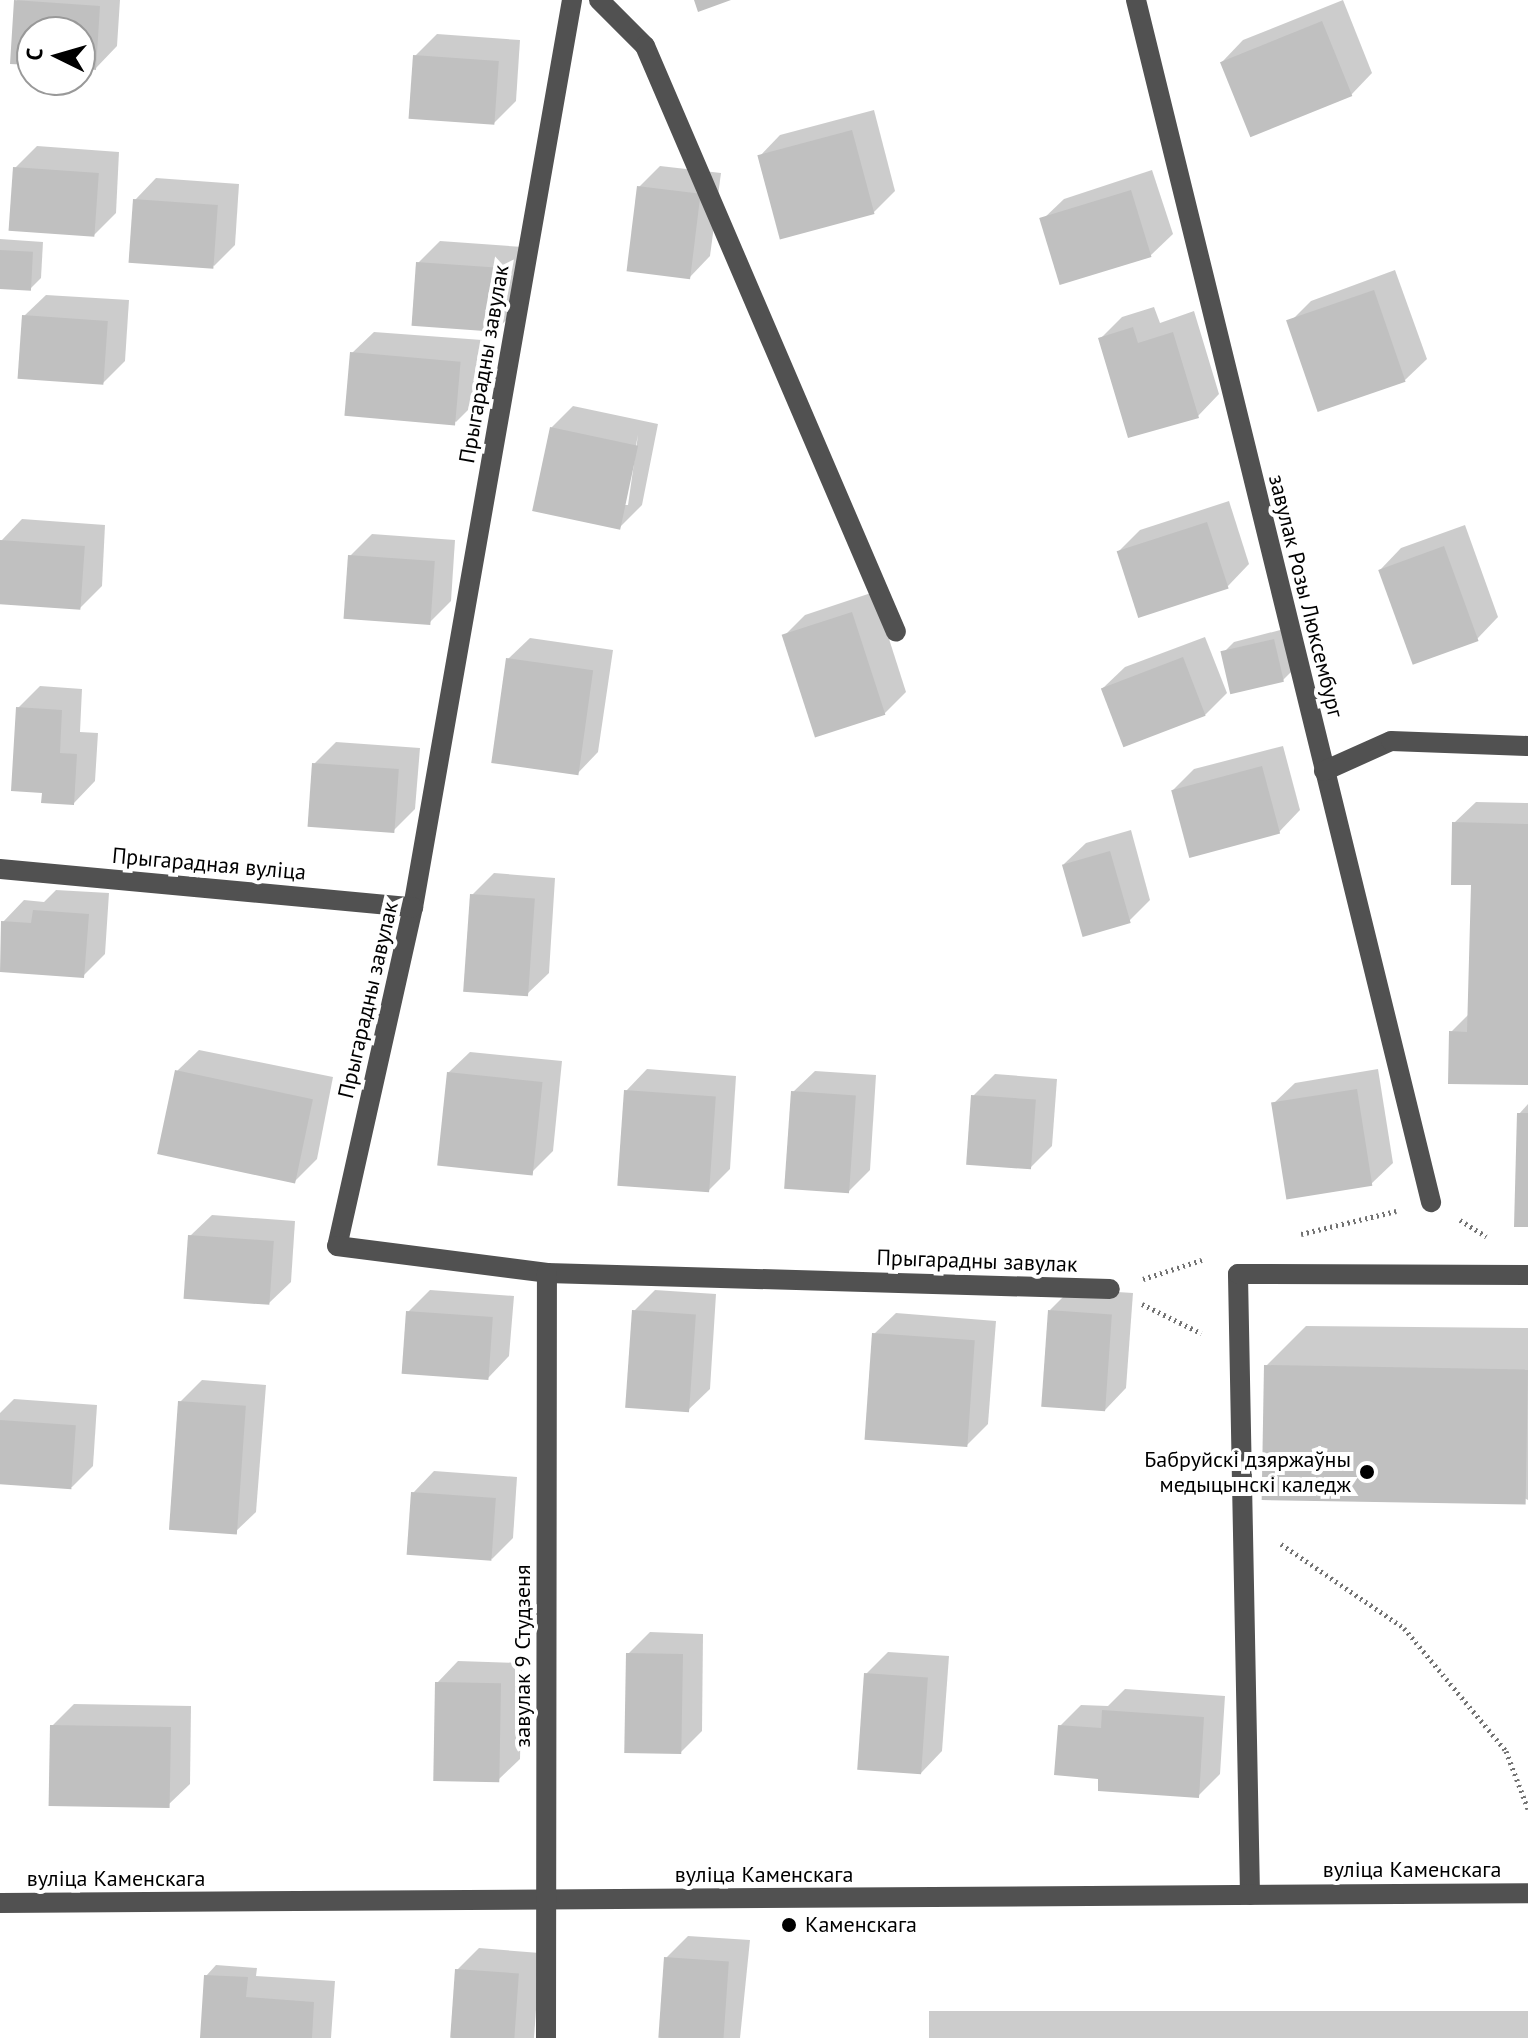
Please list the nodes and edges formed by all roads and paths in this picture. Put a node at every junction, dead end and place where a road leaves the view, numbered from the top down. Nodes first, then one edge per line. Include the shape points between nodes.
1 (572, 0) edge
2 (599, 0) edge
3 (1136, 0) edge
4 (896, 632) dead end
5 (1528, 746) edge
6 (1324, 771) junction
7 (0, 869) edge
8 (413, 907) junction
9 (1431, 1202) dead end
10 (547, 1273) junction
11 (1528, 1275) edge
12 (1110, 1289) dead end
13 (1245, 1519) junction
14 (1528, 1809) edge
15 (1528, 1893) edge
16 (1250, 1895) junction
17 (548, 1901) junction
18 (0, 1903) edge
19 (546, 2038) edge

1 - 8 street, Прыгарадны завулак
2 - 4 street via 645,46
3 - 6 street, завулак Розы Люксембург
5 - 6 street via 1391,741
6 - 9 street, завулак Розы Люксембург
7 - 8 street, Прыгарадная вуліца
8 - 10 street, Прыгарадны завулак via 337,1246
10 - 12 street, Прыгарадны завулак
10 - 17 street, завулак 9 Студзеня
11 - 13 street via 1238,1274
13 - 14 path via 1404,1628 1506,1751
13 - 16 street
15 - 16 street, вуліца Каменскага
16 - 17 street, вуліца Каменскага
17 - 18 street, вуліца Каменскага
17 - 19 street, завулак 9 Студзеня

